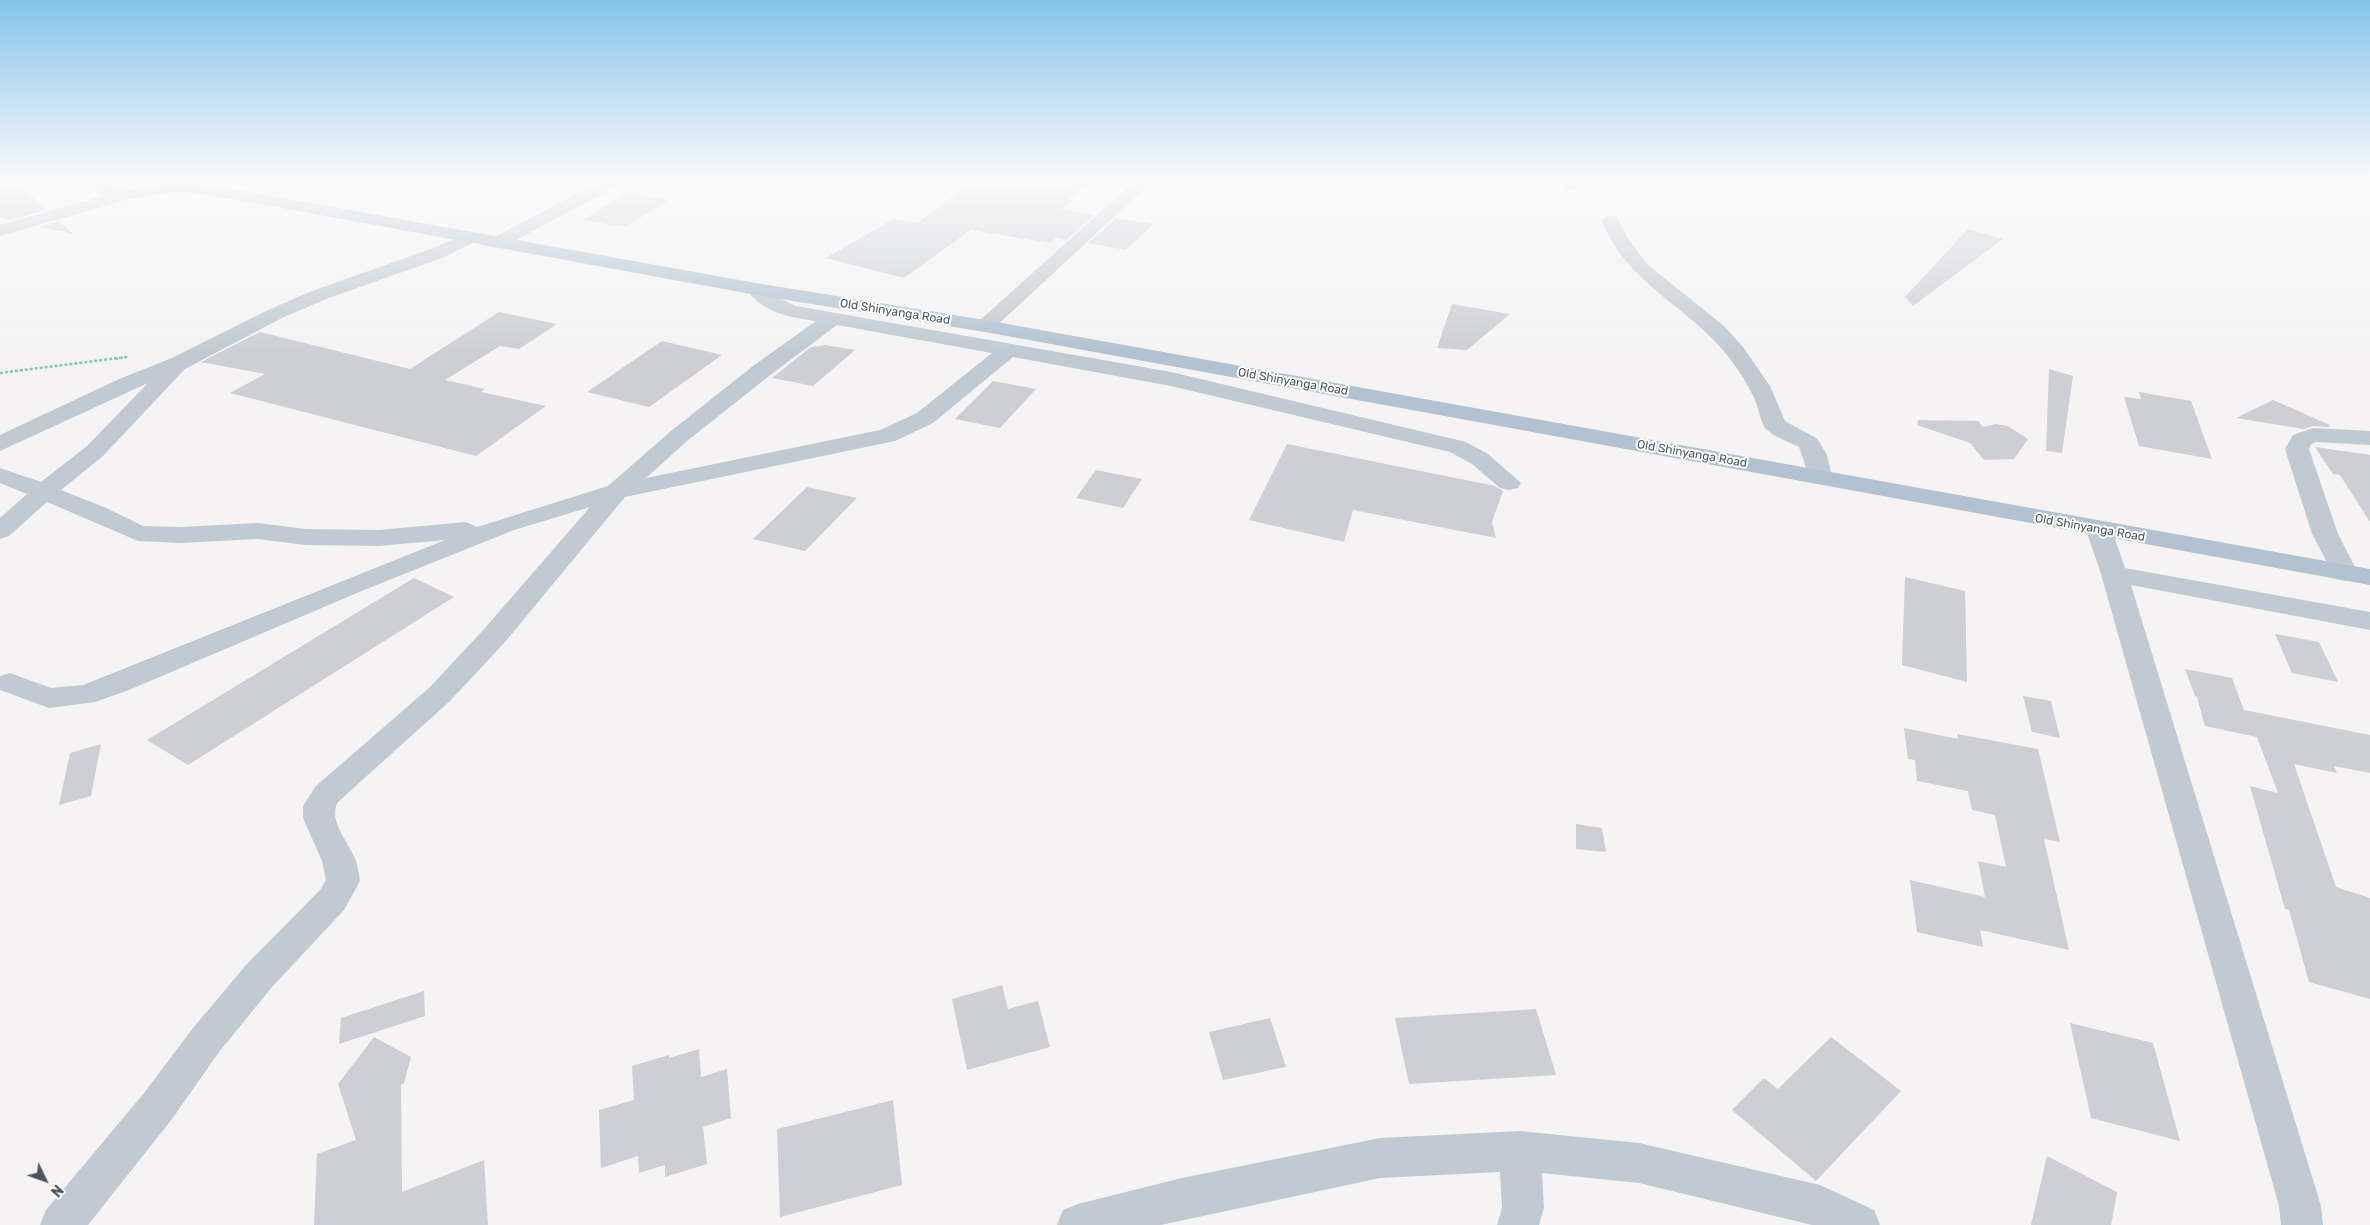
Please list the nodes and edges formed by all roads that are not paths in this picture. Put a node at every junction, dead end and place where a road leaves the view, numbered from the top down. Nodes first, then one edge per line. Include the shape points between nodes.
1 (465, 237) edge
2 (507, 237) edge
3 (1083, 237) edge
4 (1616, 237) edge
5 (469, 238) junction
6 (496, 243) junction
7 (756, 289) junction
8 (833, 318) junction
9 (985, 326) junction
10 (1007, 351) junction
11 (180, 363) junction
12 (2370, 438) edge
13 (0, 444) edge
14 (0, 475) edge
15 (1820, 477) junction
16 (1509, 483) dead end
17 (617, 491) junction
18 (44, 492) junction
19 (505, 525) junction
20 (2099, 530) junction
21 (0, 531) edge
22 (2345, 573) junction
23 (2114, 574) junction
24 (2370, 577) edge
25 (2370, 621) edge
26 (10, 683) dead end
27 (1520, 1152) junction
28 (62, 1225) edge
29 (1078, 1225) edge
30 (1518, 1225) edge
31 (1859, 1225) edge
32 (2302, 1225) edge

1 - 5 main road, Old Shinyanga Road
2 - 6 street
3 - 9 street
4 - 15 street via 1640,267 1728,342 1765,393 1775,425 1808,443 1815,455
5 - 6 main road, Old Shinyanga Road
5 - 11 street via 275,314
6 - 7 main road, Old Shinyanga Road
7 - 8 street via 771,304
7 - 9 main road, Old Shinyanga Road
8 - 10 street
8 - 17 street via 679,436
9 - 15 main road, Old Shinyanga Road
10 - 16 street via 1171,379 1458,447 1480,458
10 - 17 street via 925,418 887,436
11 - 13 street via 127,384
11 - 18 street via 95,451
12 - 22 street via 2313,436 2301,440 2297,449 2325,534
14 - 18 street
15 - 20 main road, Old Shinyanga Road
17 - 19 street
17 - 28 street via 495,635 440,694 327,794 319,806 319,818 339,861 343,881 332,900 259,976
18 - 19 street via 138,533 181,535 258,531 306,537 379,538
18 - 21 street
19 - 26 street via 84,695 49,698
20 - 22 main road, Old Shinyanga Road
20 - 23 street
22 - 24 main road, Old Shinyanga Road
23 - 25 street
23 - 32 street via 2300,1206
27 - 29 street via 1380,1158 1182,1199
27 - 30 street via 1524,1208
27 - 31 street via 1639,1163 1820,1206

